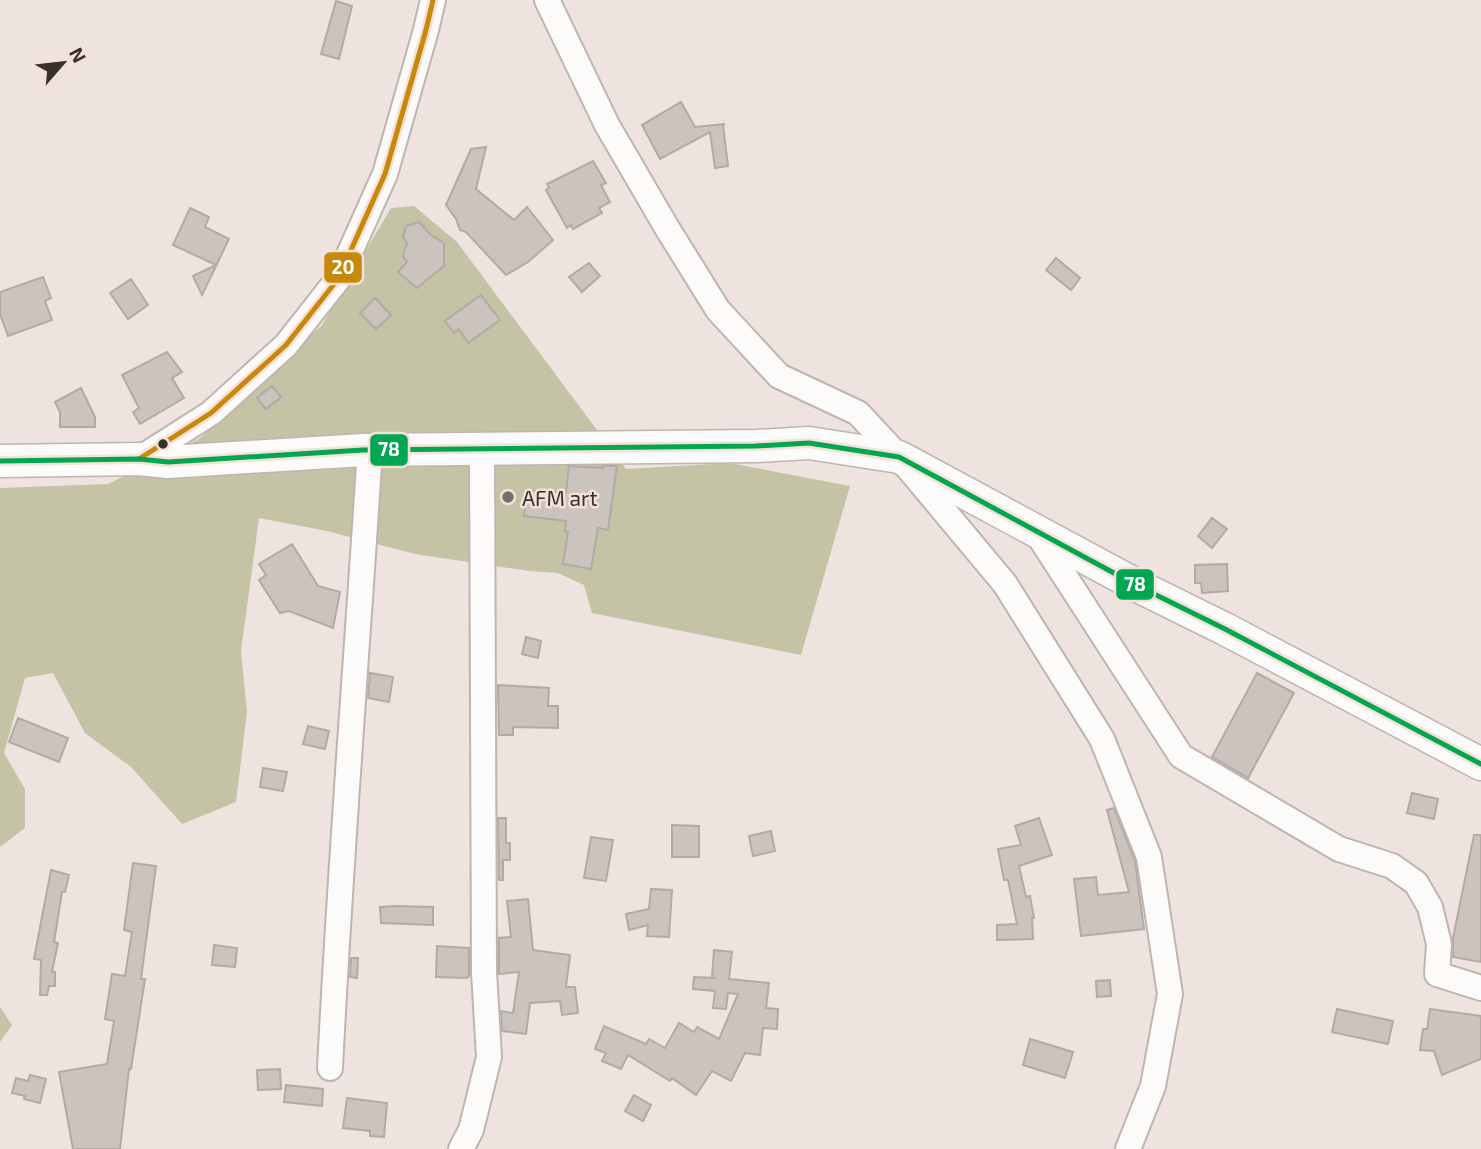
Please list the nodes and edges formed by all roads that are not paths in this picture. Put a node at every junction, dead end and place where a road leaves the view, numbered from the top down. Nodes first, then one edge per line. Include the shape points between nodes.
1 (433, 0) edge
2 (547, 0) edge
3 (482, 448) junction
4 (363, 450) junction
5 (900, 457) junction
6 (139, 459) junction
7 (0, 461) edge
8 (1032, 527) junction
9 (1481, 764) edge
10 (1481, 988) edge
11 (330, 1068) dead end
12 (461, 1149) edge
13 (1128, 1149) edge

1 - 6 street via 385,174 338,279 286,345 211,413
2 - 5 street via 607,125 718,310 779,376 858,414
3 - 4 main road
3 - 5 main road via 809,443
3 - 12 street via 484,972 489,1057 471,1130
4 - 6 main road via 168,462
4 - 11 street via 369,465
5 - 8 main road
5 - 13 street via 1005,583 1102,739 1149,857 1170,994 1153,1086
6 - 7 main road
8 - 9 main road
8 - 10 street via 1181,756 1339,849 1392,866 1416,883 1430,907 1439,944 1437,974

